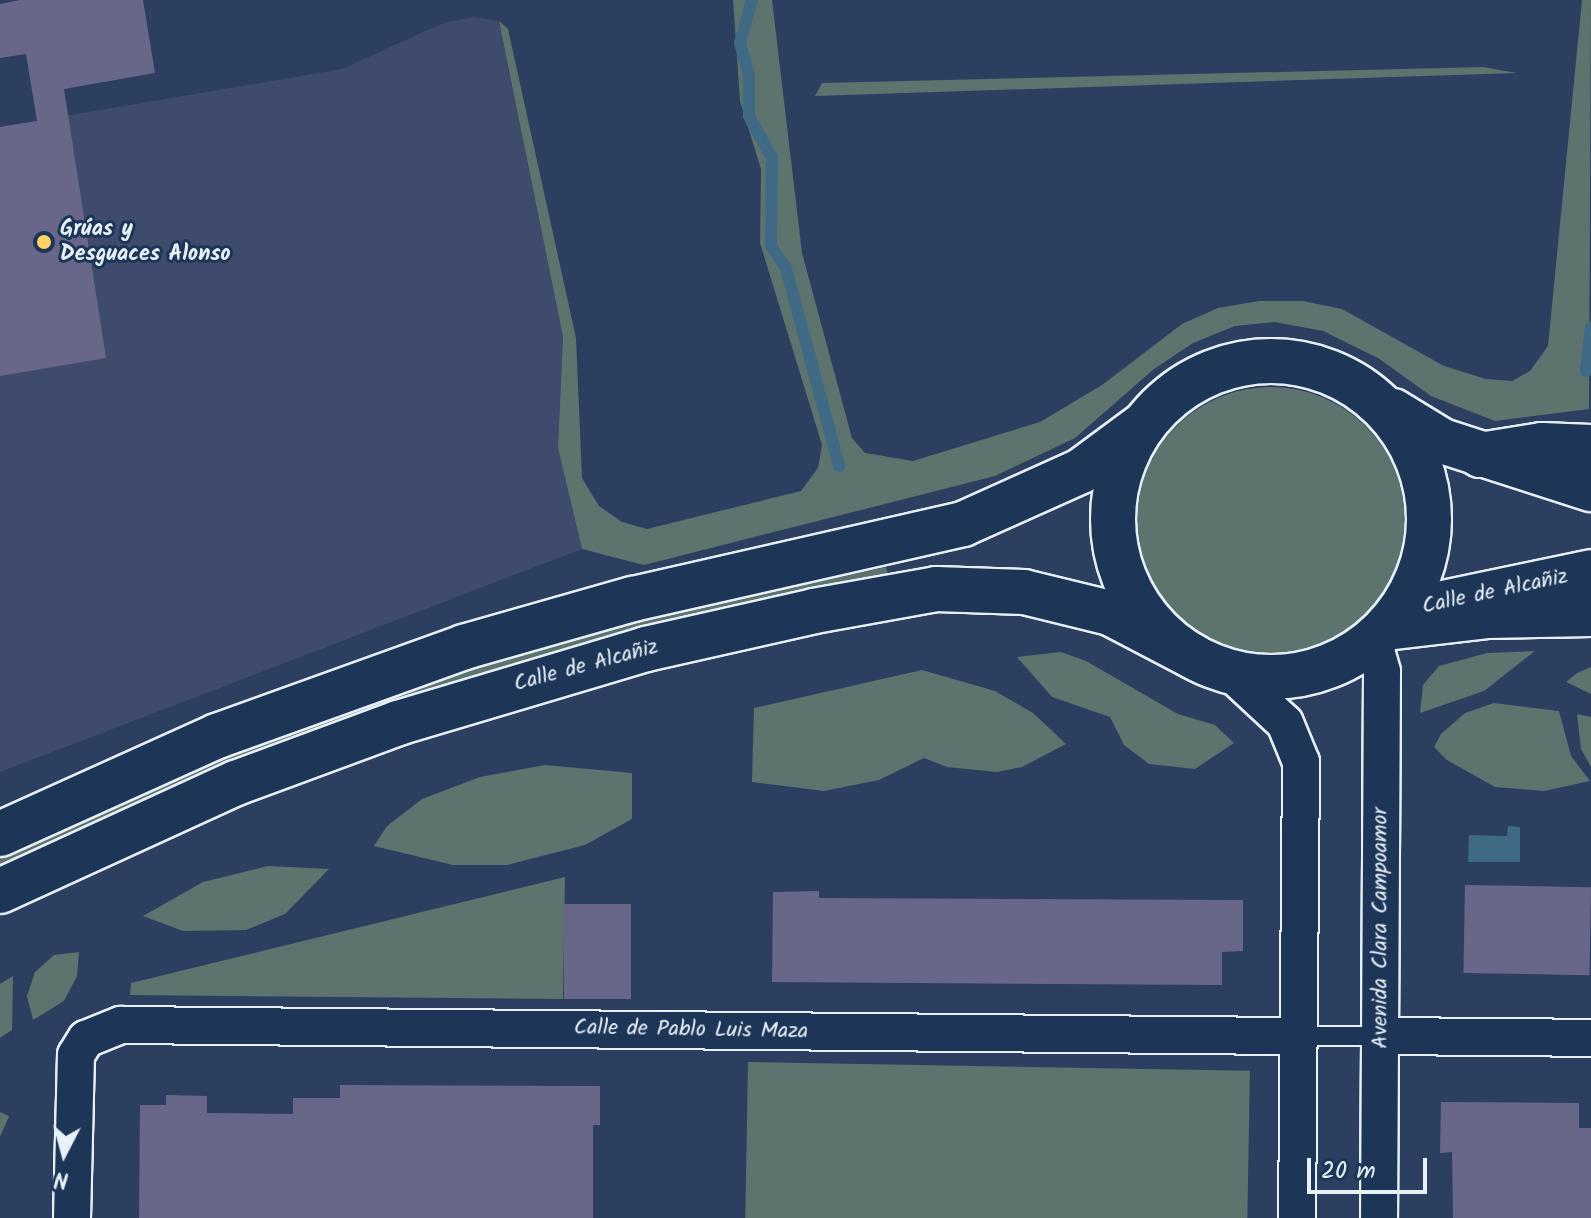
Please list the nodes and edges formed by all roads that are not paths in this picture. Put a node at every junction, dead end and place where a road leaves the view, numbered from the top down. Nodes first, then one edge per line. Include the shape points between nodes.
1 (1380, 403) junction
2 (1143, 425) junction
3 (1591, 447) edge
4 (1480, 455) junction
5 (1591, 489) edge
6 (1591, 572) edge
7 (1591, 614) edge
8 (1386, 627) junction
9 (1212, 664) junction
10 (0, 834) edge
11 (0, 891) edge
12 (1299, 1036) junction
13 (1380, 1036) junction
14 (1591, 1038) edge
15 (72, 1218) edge
16 (1297, 1218) edge
17 (1379, 1218) edge

1 - 2 main road via 1349,381 1314,366 1238,364 1191,383
1 - 4 main road via 1442,441
1 - 8 main road via 1405,433 1430,504 1429,542 1418,579
2 - 9 main road via 1124,458 1114,495 1118,558 1138,605 1163,635
2 - 10 main road via 1056,485 963,524 633,599 464,647 217,736
3 - 4 main road via 1542,445
4 - 5 main road
6 - 8 main road, Calle de Alcañiz
7 - 8 main road via 1486,616
8 - 9 main road via 1341,661 1305,674 1267,677
8 - 13 street, Avenida Clara Campoamor
9 - 11 main road, Calle de Alcañiz via 1110,613 1024,592 936,589 814,611 646,649 398,723 236,783
9 - 12 street via 1280,716 1299,749
12 - 13 lane
12 - 15 street, Calle de Pablo Luis Maza via 121,1025 86,1039 74,1073
12 - 16 street
13 - 14 street
13 - 17 street, Avenida Clara Campoamor

